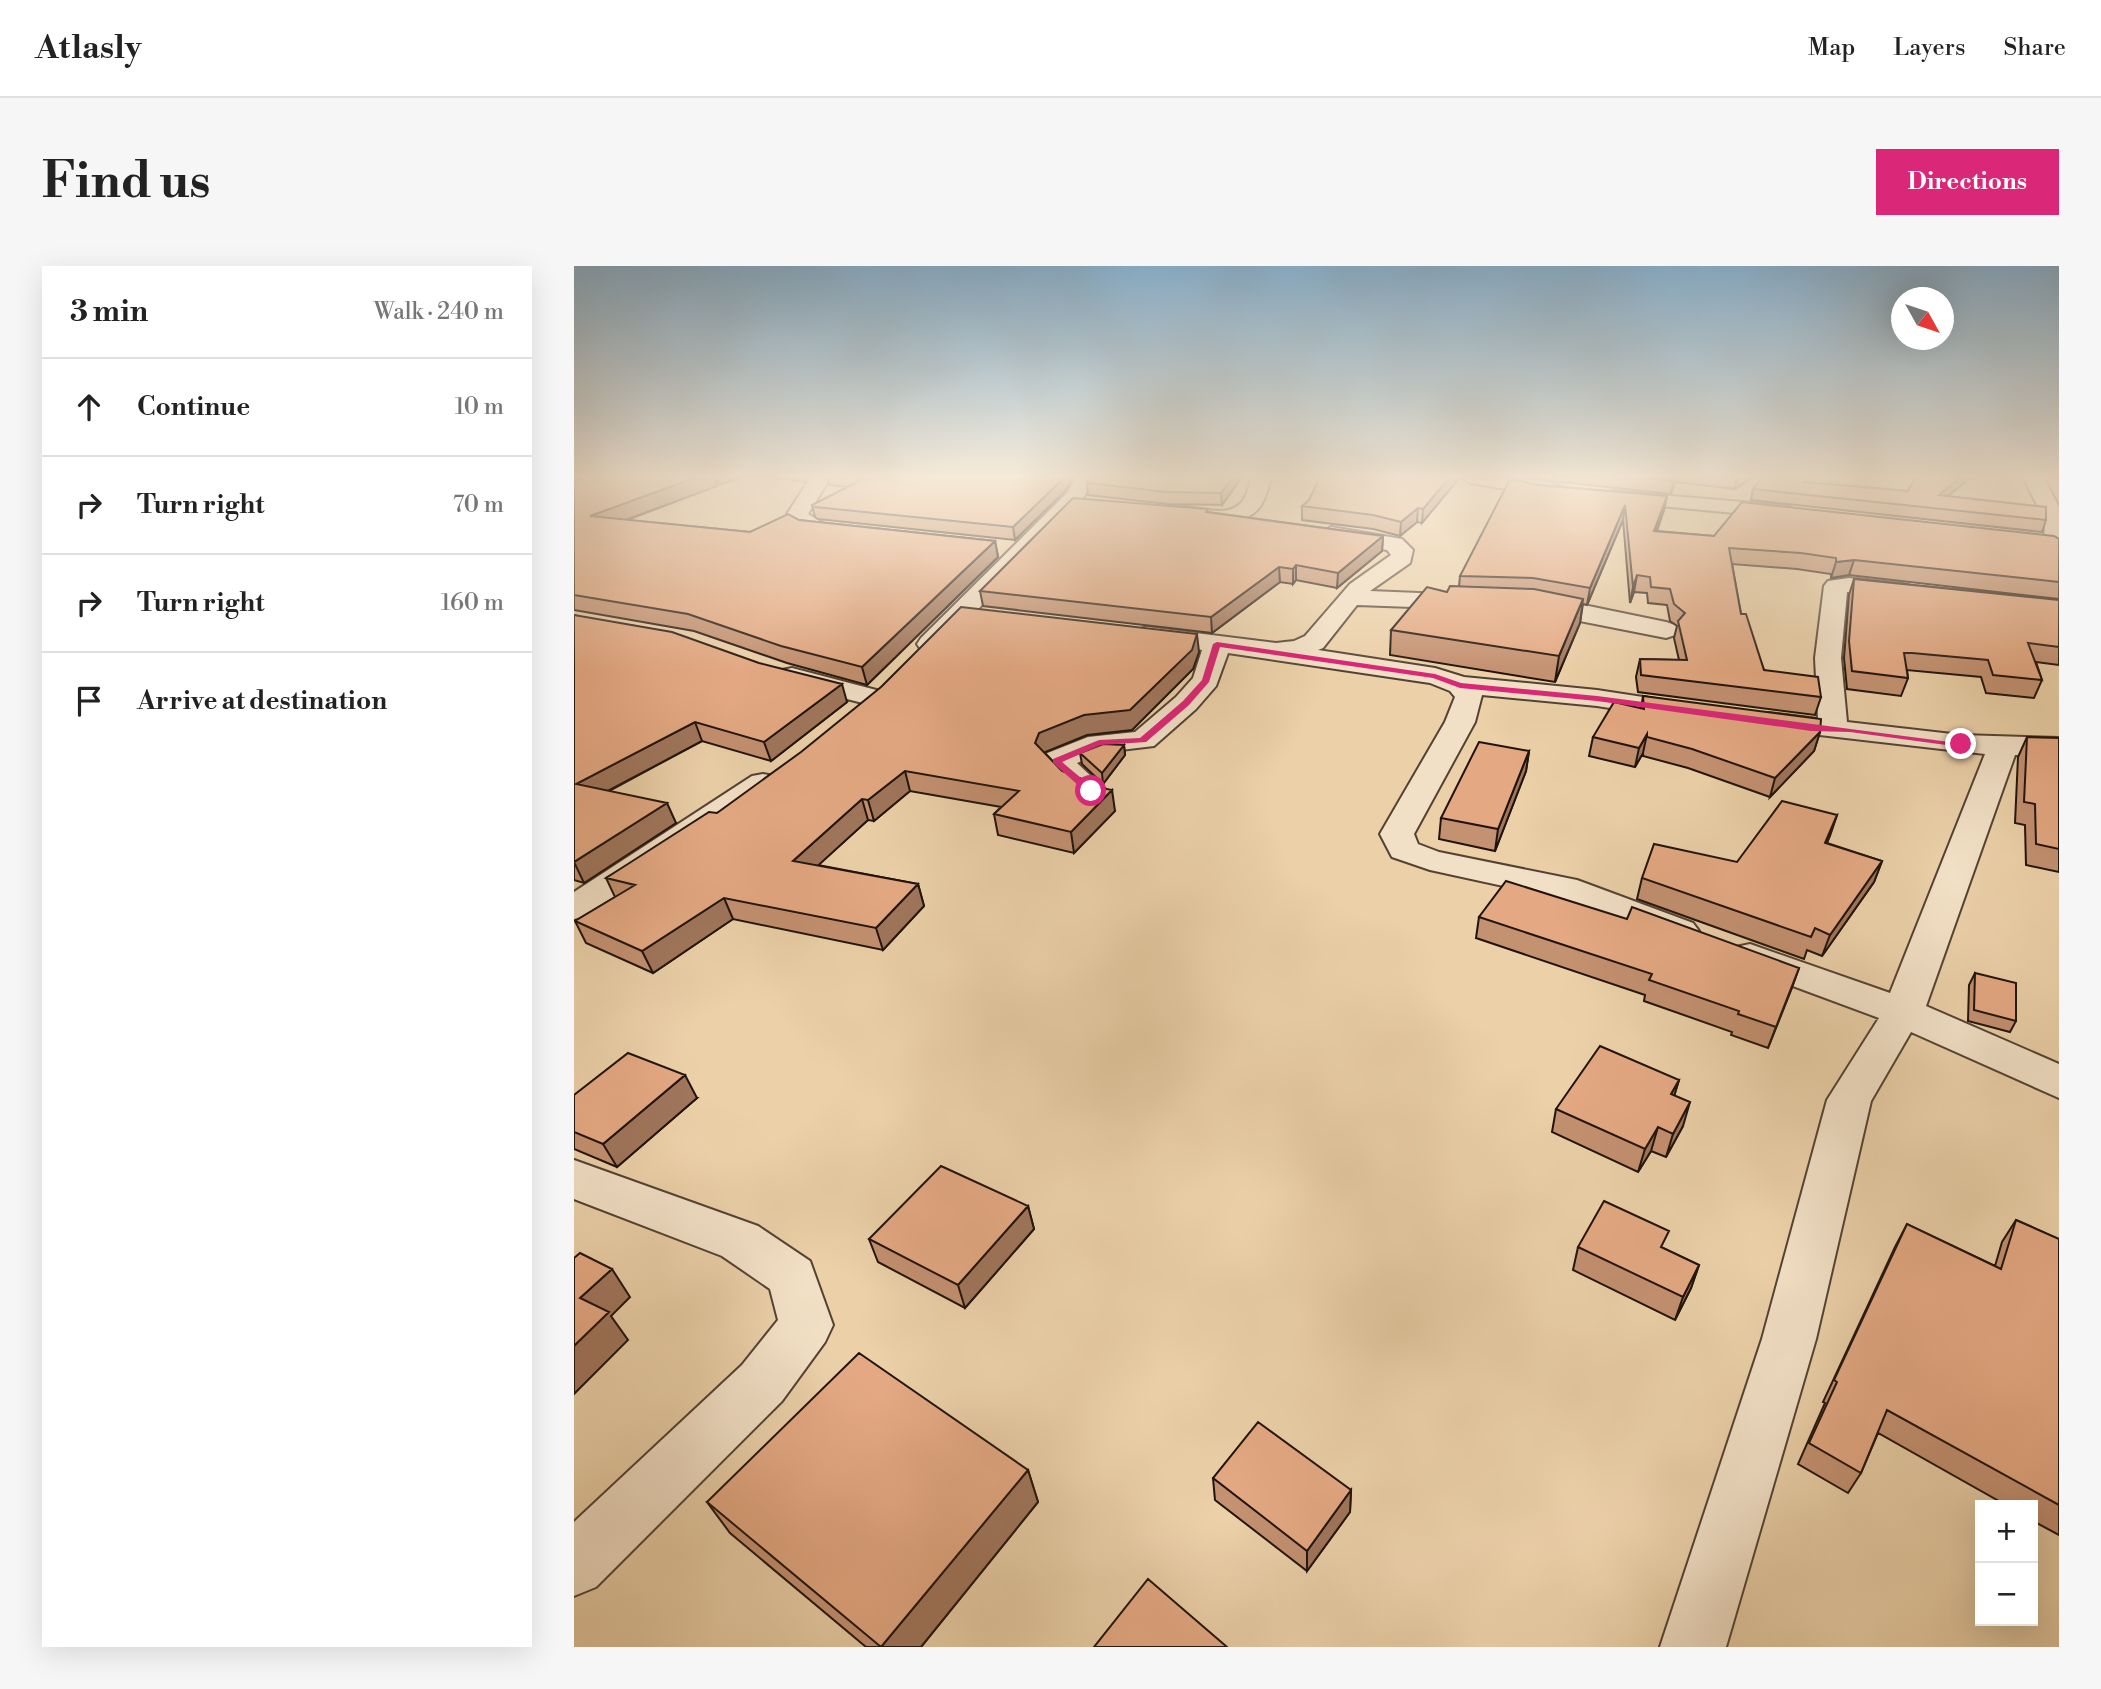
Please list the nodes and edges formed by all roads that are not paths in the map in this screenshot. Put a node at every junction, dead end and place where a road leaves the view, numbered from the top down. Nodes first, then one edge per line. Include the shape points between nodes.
1 (1031, 541) edge
2 (1383, 541) edge
3 (990, 546) edge
4 (1022, 551) junction
5 (1926, 594) edge
6 (1351, 598) junction
7 (1666, 630) dead end
8 (1121, 632) edge
9 (1217, 644) junction
10 (1276, 651) junction
11 (763, 667) edge
12 (894, 679) junction
13 (1460, 685) junction
14 (842, 723) edge
15 (1834, 729) junction
16 (2003, 746) junction
17 (2059, 747) edge
18 (790, 766) edge
19 (1091, 791) edge
20 (574, 908) edge
21 (1903, 1012) junction
22 (2059, 1082) edge
23 (574, 1179) edge
24 (574, 1565) edge
25 (1693, 1647) edge

1 - 4 street
2 - 6 street via 1402,550 1402,558 1378,572
3 - 4 street
4 - 12 street via 973,615
5 - 15 street via 1836,586 1829,633
6 - 7 street via 1574,610
6 - 10 street via 1314,642
8 - 9 street
9 - 10 street
9 - 19 street via 1206,680 1143,740 1099,743 1056,761
10 - 13 street via 1435,676
11 - 12 street
12 - 14 street
13 - 15 street
13 - 21 street via 1469,697 1460,722 1397,835 1404,850 1430,860 1564,888
15 - 16 street
16 - 17 street
16 - 21 street
18 - 20 street
21 - 22 street
21 - 25 street via 1849,1100 1789,1339
23 - 24 street via 740,1241 792,1276 806,1325 762,1383

